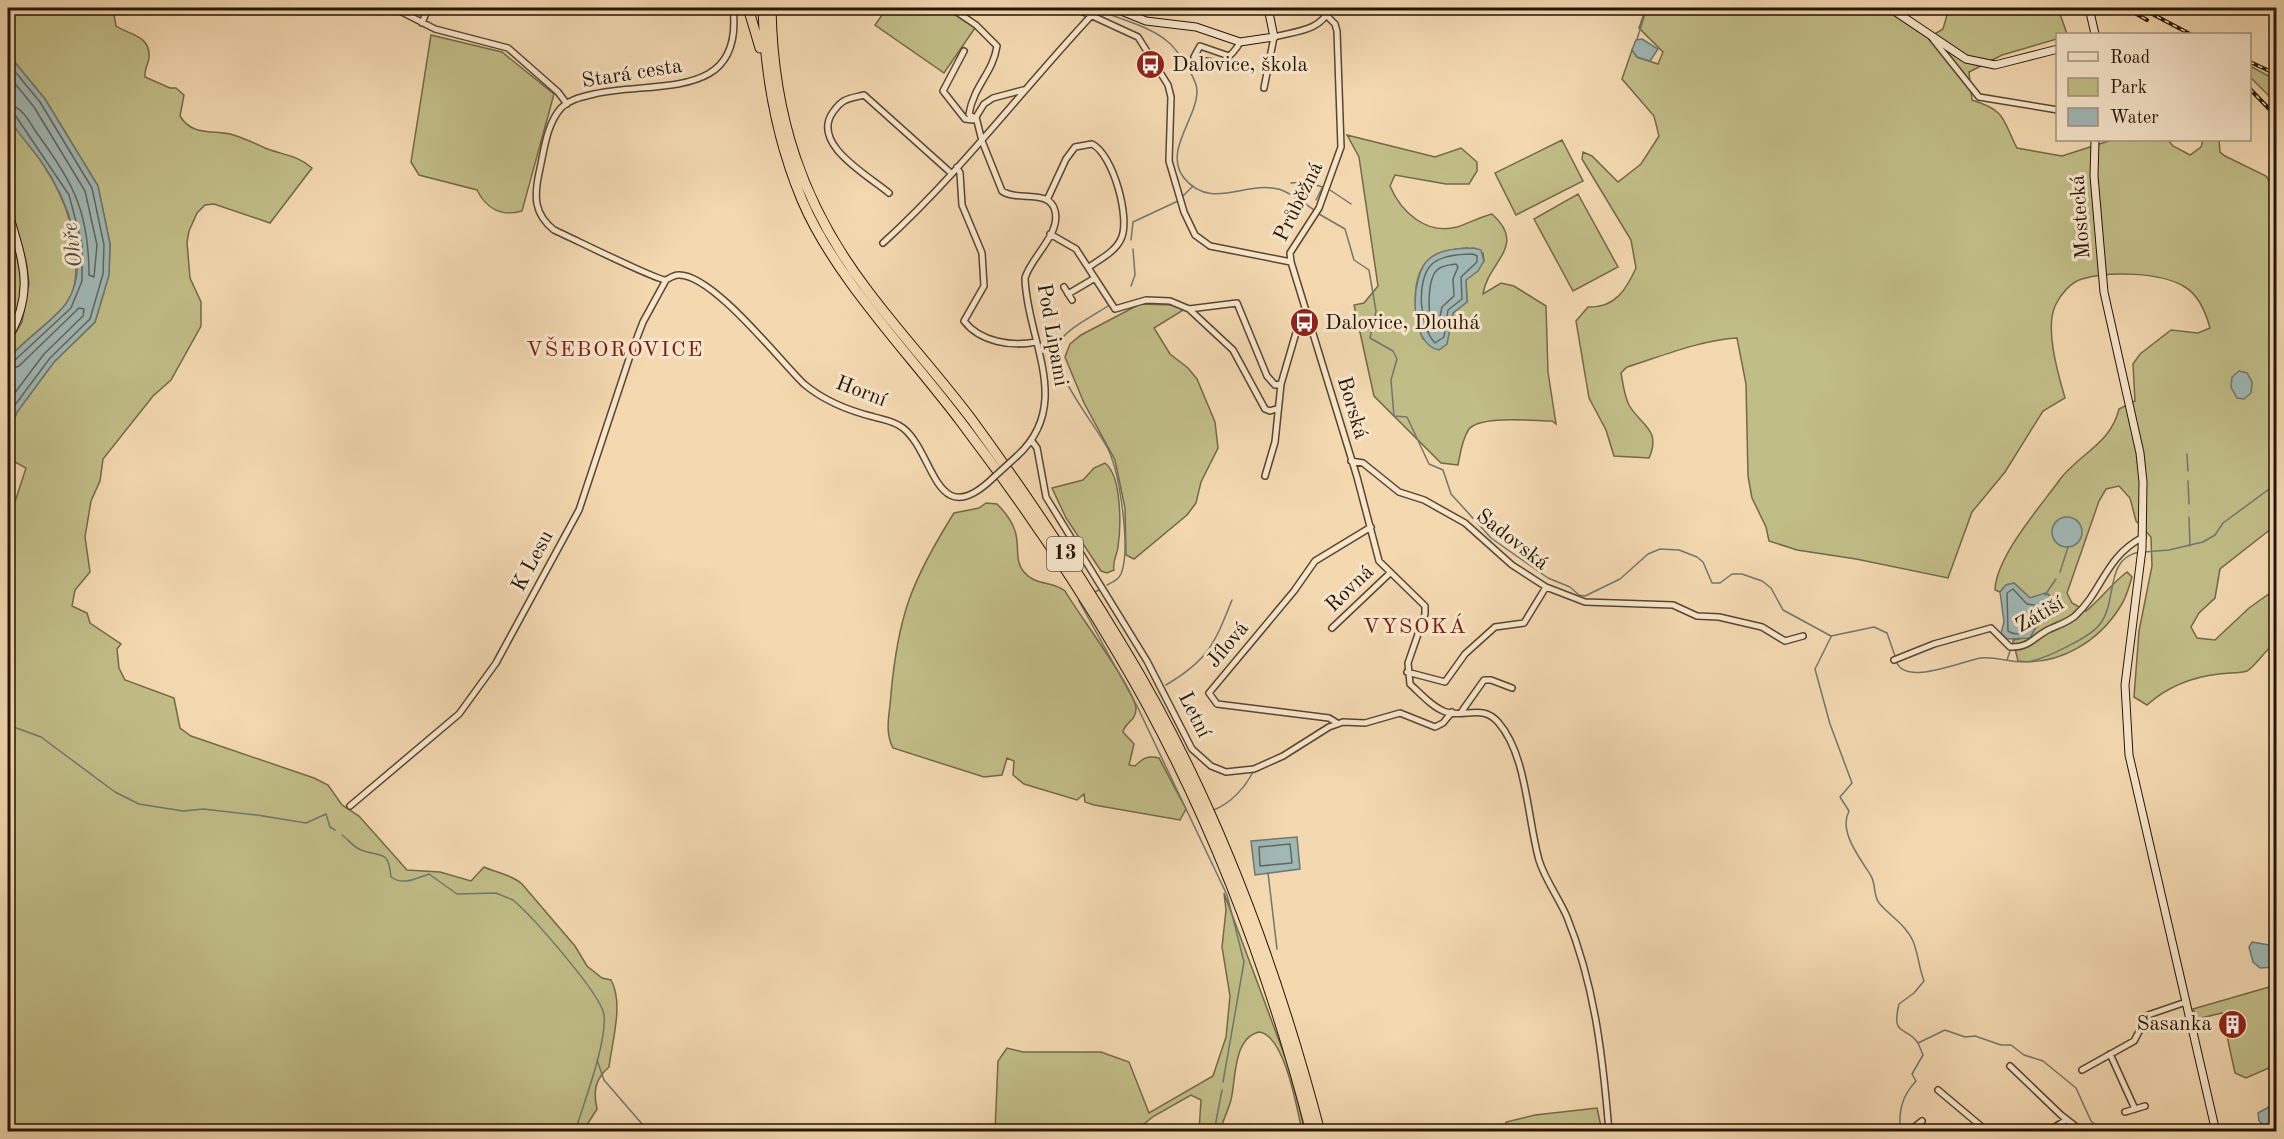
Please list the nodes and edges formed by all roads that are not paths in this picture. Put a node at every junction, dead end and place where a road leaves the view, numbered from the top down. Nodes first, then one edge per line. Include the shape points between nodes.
1 (394, 8) edge
2 (428, 8) edge
3 (733, 8) edge
4 (763, 8) edge
5 (771, 8) edge
6 (951, 8) edge
7 (1075, 8) edge
8 (1114, 8) edge
9 (1268, 8) edge
10 (1330, 8) edge
11 (1890, 8) edge
12 (2088, 8) edge
13 (749, 11) dead end
14 (1094, 11) edge
15 (1327, 16) junction
16 (422, 23) junction
17 (2095, 33) edge
18 (1929, 34) junction
19 (1274, 37) junction
20 (1240, 42) junction
21 (2056, 50) edge
22 (964, 51) dead end
23 (1229, 56) junction
24 (764, 61) junction
25 (1264, 88) dead end
26 (1023, 90) junction
27 (567, 104) junction
28 (2056, 110) edge
29 (975, 120) junction
30 (982, 141) junction
31 (2095, 141) edge
32 (957, 167) junction
33 (951, 173) junction
34 (889, 193) dead end
35 (1047, 200) junction
36 (8, 211) edge
37 (1050, 234) junction
38 (883, 243) dead end
39 (1291, 262) junction
40 (1089, 267) junction
41 (1095, 278) junction
42 (666, 280) junction
43 (1064, 287) dead end
44 (1068, 294) junction
45 (1072, 300) dead end
46 (1189, 309) junction
47 (1306, 312) junction
48 (8, 338) edge
49 (1036, 342) junction
50 (1281, 384) junction
51 (1276, 409) junction
52 (1031, 440) junction
53 (1351, 461) junction
54 (1265, 476) dead end
55 (1371, 527) junction
56 (2143, 537) junction
57 (1390, 573) junction
58 (1546, 588) junction
59 (1332, 628) dead end
60 (1803, 636) dead end
61 (1896, 660) dead end
62 (1407, 672) junction
63 (1512, 688) dead end
64 (1462, 711) junction
65 (1452, 712) junction
66 (1337, 723) junction
67 (350, 806) dead end
68 (2186, 1002) junction
69 (2110, 1054) junction
70 (2010, 1066) dead end
71 (2082, 1070) dead end
72 (1938, 1090) dead end
73 (2145, 1106) dead end
74 (2135, 1108) junction
75 (2125, 1112) dead end
76 (2066, 1120) junction
77 (1922, 1121) dead end
78 (1311, 1131) edge
79 (1320, 1131) edge
80 (1609, 1131) edge
81 (1908, 1131) edge
82 (1988, 1131) edge
83 (2047, 1131) edge
84 (2083, 1131) edge
85 (2216, 1131) edge

1 - 16 street
2 - 16 street
3 - 27 street, Stará cesta via 730,49 712,74 694,81 572,99
4 - 24 highway, 13
5 - 79 highway, 13 via 772,58 784,124 809,197 866,290 970,417 1043,519 1126,651 1204,804 1250,913 1293,1036
6 - 29 street via 998,46 994,64 973,98 969,114
7 - 14 street
8 - 20 street via 1146,21 1197,27
9 - 19 street
10 - 15 street
11 - 18 street
12 - 17 street
13 - 24 highway
14 - 26 street
14 - 39 street via 1138,37 1168,85 1169,161 1195,235 1210,246
15 - 19 street via 1316,26
15 - 39 street, Průběžná via 1337,31 1341,147 1319,208 1290,253
16 - 27 street via 508,48
18 - 21 street via 1966,59 1995,65
18 - 28 street via 1979,97
19 - 20 street
19 - 25 street
20 - 23 street
22 - 29 street via 943,91 965,119
23 - 23 street via 1200,46 1194,53 1197,60 1221,63
24 - 78 highway, 13 via 778,129 803,201 838,264 1037,524 1146,705 1197,807 1250,935 1286,1040
26 - 29 street via 988,101
26 - 30 street
27 - 42 street, Stará cesta via 550,126 534,194 541,216 554,230
29 - 30 street
30 - 32 street
30 - 35 street via 1002,191
31 - 56 street, Mostecká via 2094,176 2104,292 2140,453
32 - 33 street
32 - 49 street via 962,205 980,248 983,267 983,288 964,321 983,336 1005,344
33 - 34 street via 864,95 842,100 828,119 826,130 832,145
33 - 38 street
35 - 37 street, Pod Lipami via 1056,213
35 - 40 street via 1075,147 1092,144 1104,153 1126,219 1121,240
36 - 48 street via 26,283 18,320
37 - 40 street via 1076,249
37 - 49 street, Pod Lipami via 1025,278
39 - 47 street, Borská
40 - 41 street
41 - 44 street
41 - 46 street via 1115,309 1146,300 1170,301
42 - 52 street, Horní, bridge via 679,275 688,277 711,291 804,384 820,394 862,414 898,424 906,430 935,482 958,497 969,497
42 - 67 street, K Lesu via 630,356 579,510 496,663 459,714
43 - 44 street
44 - 45 street
46 - 50 street via 1239,305 1267,376 1275,385
46 - 51 street via 1233,350 1265,409
47 - 50 street
47 - 53 street, Borská
49 - 52 street, Pod Lipami via 1047,404 1040,429
50 - 51 street
51 - 54 street via 1275,442
52 - 66 street, Letní via 1037,448 1046,497 1130,633 1198,757 1226,772 1254,769
53 - 55 street, Borská
53 - 58 street, Sadovská via 1363,463 1399,492 1424,500 1465,523 1512,565
55 - 57 street, Borská via 1379,561
55 - 66 street, Jílová via 1315,561 1209,693 1217,704 1329,718
56 - 61 street, Zátiší via 2118,554 2073,617 2044,632 2030,645 2010,647 1991,628 1934,644
56 - 68 street, Mostecká via 2127,654 2127,733 2134,782
57 - 59 street, Rovná
57 - 62 street, Borská via 1425,606
58 - 60 street, Sadovská via 1585,602 1673,605 1697,616 1762,627 1785,641
58 - 62 street via 1524,623 1495,627 1465,654 1445,682
62 - 65 street via 1410,684 1424,697
63 - 64 street via 1484,680
64 - 65 street
64 - 80 street via 1485,712 1497,721 1518,758 1540,864 1567,917 1591,992
65 - 66 street via 1435,727 1400,713 1365,723
68 - 69 street via 2148,1015 2138,1037
68 - 85 street, Mostecká
69 - 71 street
69 - 74 street
70 - 76 street
72 - 82 street
73 - 74 street
74 - 75 street
76 - 83 street
76 - 84 street
77 - 81 street

